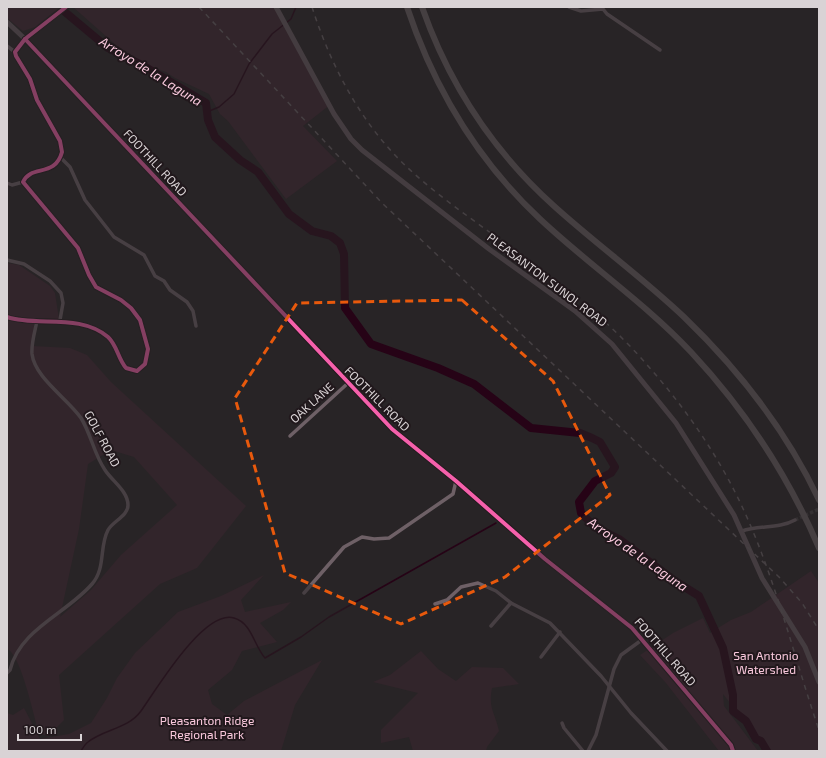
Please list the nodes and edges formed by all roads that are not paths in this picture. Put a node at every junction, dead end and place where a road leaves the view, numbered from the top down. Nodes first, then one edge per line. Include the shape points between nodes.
1 (66, 7) edge
2 (407, 7) edge
3 (422, 7) edge
4 (569, 7) edge
5 (277, 9) edge
6 (7, 22) edge
7 (25, 39) junction
8 (7, 46) edge
9 (660, 50) dead end
10 (15, 52) junction
11 (60, 158) junction
12 (23, 182) junction
13 (7, 184) edge
14 (7, 260) edge
15 (7, 317) edge
16 (60, 320) junction
17 (37, 321) junction
18 (196, 326) dead end
19 (347, 384) junction
20 (290, 436) dead end
21 (456, 481) junction
22 (819, 500) edge
23 (795, 520) tunnel mouth
24 (742, 531) junction
25 (819, 548) edge
26 (304, 593) dead end
27 (511, 603) junction
28 (435, 604) dead end
29 (491, 626) dead end
30 (560, 632) junction
31 (643, 639) junction
32 (541, 657) dead end
33 (7, 673) edge
34 (819, 682) edge
35 (609, 685) junction
36 (562, 722) dead end
37 (582, 751) edge
38 (588, 751) edge
39 (667, 751) edge
40 (733, 751) edge

1 - 7 street
2 - 25 highway via 439,85 466,133 483,156 520,200 670,331 732,398 769,452 800,505
3 - 22 highway via 432,35 453,78 497,146 549,201 683,317 726,361 778,430
4 - 9 street via 581,11 602,9
5 - 24 street, PLEASANTON SUNOL ROAD via 342,127 362,150 489,249 575,311 612,344 676,423
6 - 7 street, FOOTHILL ROAD
7 - 10 street
7 - 19 street, FOOTHILL ROAD
8 - 10 street
10 - 11 street via 30,79 37,100 60,141
11 - 12 street via 52,167 26,176
11 - 18 street via 70,167 79,191 114,237 144,255 155,276 164,281 193,311
12 - 13 street
12 - 16 street via 78,248 96,287 120,300 140,320 148,349 145,364 140,370 130,371 123,366 109,337
14 - 16 street via 24,264 61,293 63,303
15 - 17 street
16 - 17 street
17 - 33 street, GOLF ROAD via 32,353 34,363 38,371 71,404 82,419 105,471 126,496 128,505 126,512 108,531 101,568 92,584 65,609 34,632 13,658
19 - 20 street, OAK LANE
19 - 21 street, FOOTHILL ROAD via 392,429
21 - 26 street via 453,494 389,538 362,537 344,547
21 - 31 street, FOOTHILL ROAD via 510,530
23 - 24 street via 785,525
24 - 34 street, PLEASANTON SUNOL ROAD via 762,578 805,647
27 - 28 street via 496,591 478,583 461,587 447,600
27 - 29 street
27 - 30 street via 550,623
30 - 32 street
30 - 35 street
31 - 35 street via 621,655
31 - 40 street, FOOTHILL ROAD via 731,745
35 - 38 street via 596,735
35 - 39 street
36 - 37 street

